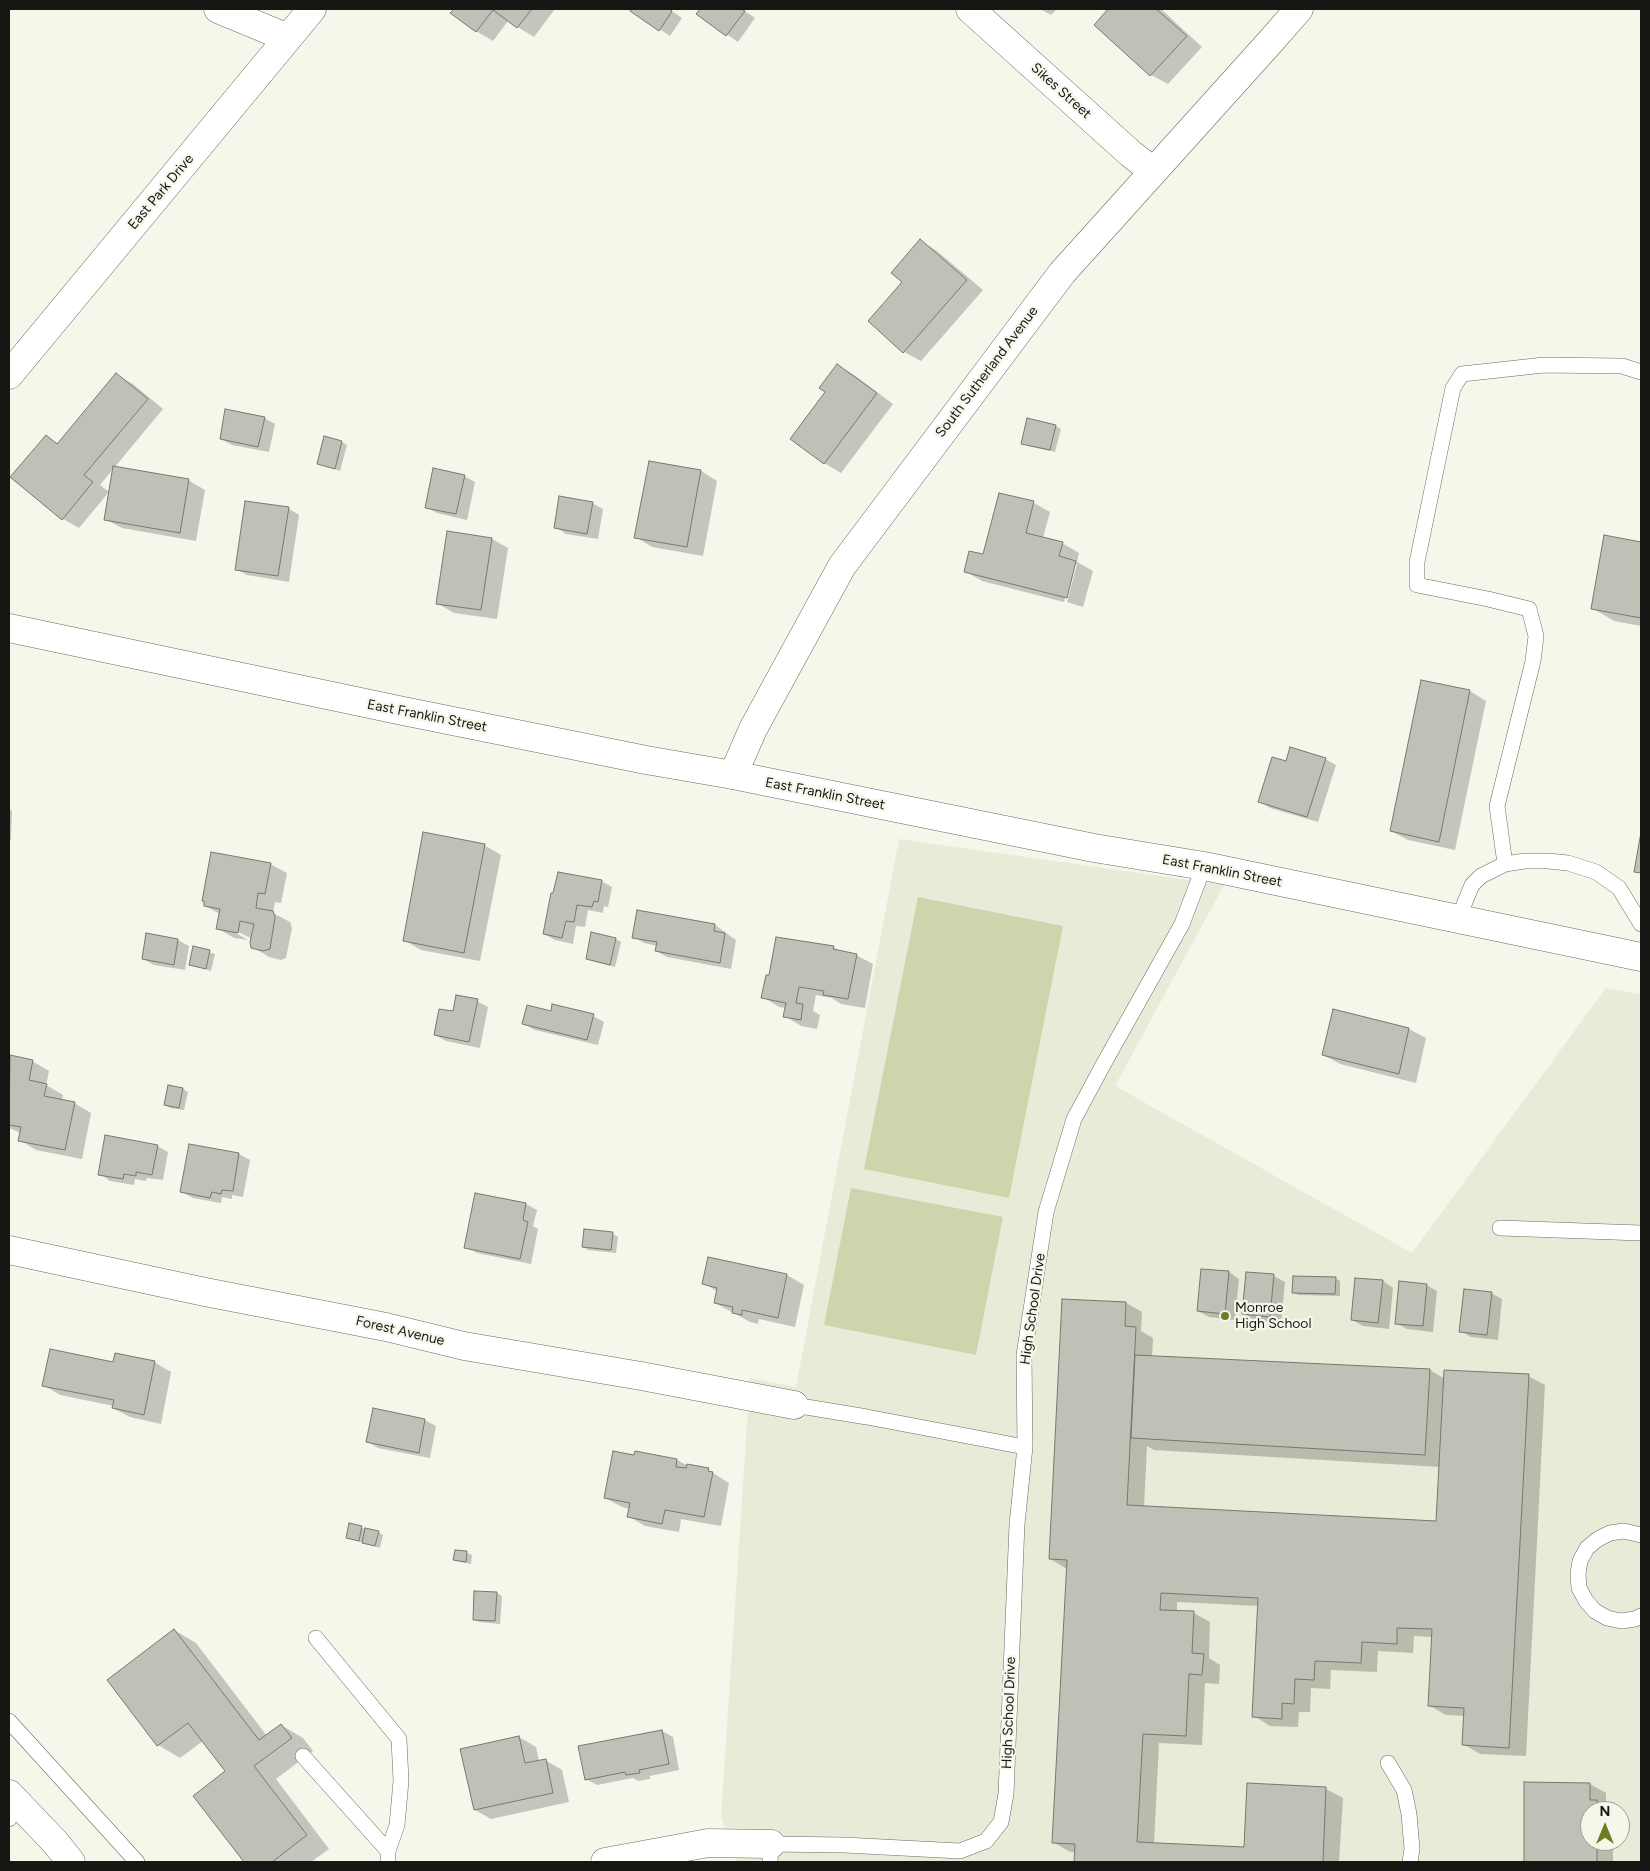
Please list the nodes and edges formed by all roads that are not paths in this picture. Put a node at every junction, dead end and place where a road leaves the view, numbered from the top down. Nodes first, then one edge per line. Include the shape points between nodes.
1 (218, 9) edge
2 (312, 9) edge
3 (970, 9) edge
4 (1299, 9) edge
5 (288, 38) junction
6 (1154, 171) junction
7 (1641, 372) edge
8 (9, 374) edge
9 (9, 628) edge
10 (733, 775) junction
11 (1505, 864) junction
12 (1204, 866) junction
13 (1458, 919) junction
14 (1641, 924) edge
15 (1641, 957) edge
16 (1500, 1228) dead end
17 (1641, 1233) edge
18 (9, 1250) edge
19 (794, 1405) joint
20 (1024, 1447) junction
21 (1641, 1535) edge
22 (1641, 1616) edge
23 (316, 1638) dead end
24 (9, 1721) edge
25 (303, 1756) dead end
26 (1388, 1763) dead end
27 (12, 1806) edge
28 (770, 1853) edge
29 (388, 1857) edge
30 (71, 1862) edge
31 (137, 1862) edge
32 (605, 1862) edge
33 (1410, 1862) edge

1 - 5 street
2 - 5 street, East Park Drive
3 - 6 street, Sikes Street
4 - 6 street, South Sutherland Avenue
5 - 8 street, East Park Drive
6 - 10 street, South Sutherland Avenue via 1062,273 842,566 753,729
7 - 11 lane via 1622,366 1544,365 1462,374 1453,388 1418,562 1418,585 1528,609 1536,636 1497,806
9 - 10 street, East Franklin Street via 403,711
10 - 12 street, East Franklin Street via 1084,846
11 - 13 lane via 1481,876 1472,885
11 - 14 lane via 1548,860 1596,872 1619,888
12 - 13 street, East Franklin Street
12 - 20 lane, High School Drive via 1182,924 1103,1065 1074,1120 1066,1143 1046,1212 1024,1355
13 - 15 street, East Franklin Street
16 - 17 lane
18 - 19 street, Forest Avenue via 464,1346
19 - 20 lane
20 - 28 lane, High School Drive via 1017,1524 1006,1794 1001,1822 986,1841 960,1851 844,1845
21 - 22 lane via 1624,1531 1598,1538 1587,1548 1578,1574 1579,1588 1595,1611 1621,1621
23 - 29 lane via 398,1739 402,1781 398,1825
24 - 31 lane
25 - 29 lane
26 - 33 lane via 1404,1790 1410,1814
27 - 30 street via 55,1842
28 - 32 street via 708,1842

